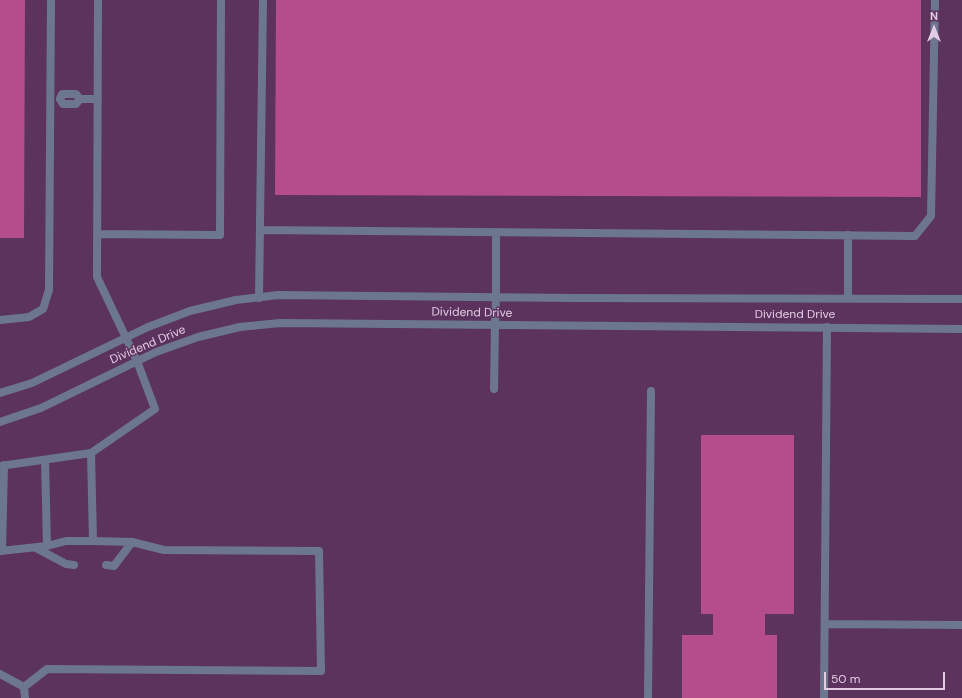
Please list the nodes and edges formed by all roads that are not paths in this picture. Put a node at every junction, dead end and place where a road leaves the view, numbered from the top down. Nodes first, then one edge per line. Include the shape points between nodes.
1 (51, 0) edge
2 (98, 0) edge
3 (221, 0) edge
4 (263, 0) edge
5 (935, 0) edge
6 (50, 99) junction
7 (98, 99) junction
8 (260, 230) junction
9 (496, 232) junction
10 (97, 234) junction
11 (848, 236) junction
12 (496, 297) junction
13 (259, 298) junction
14 (848, 298) junction
15 (962, 299) edge
16 (0, 320) edge
17 (495, 325) junction
18 (827, 328) junction
19 (962, 328) edge
20 (126, 338) junction
21 (137, 361) junction
22 (494, 389) dead end
23 (651, 391) dead end
24 (0, 394) edge
25 (0, 422) edge
26 (91, 452) junction
27 (45, 460) junction
28 (2, 466) edge
29 (93, 540) junction
30 (132, 542) junction
31 (47, 546) junction
32 (36, 548) junction
33 (1, 551) edge
34 (74, 565) dead end
35 (106, 565) dead end
36 (825, 624) junction
37 (962, 625) edge
38 (0, 674) edge
39 (24, 687) junction
40 (25, 698) edge
41 (648, 698) edge
42 (824, 698) edge

1 - 6 street
2 - 7 street
3 - 10 street via 220,235
4 - 8 street
5 - 11 street via 931,216 915,236
6 - 7 street via 60,99 63,104 76,104 80,99
6 - 16 street via 48,290 43,309 29,317
7 - 10 street
8 - 9 street
8 - 13 street
9 - 11 street
9 - 12 street
10 - 20 street via 97,277
11 - 14 street
12 - 13 street, Dividend Drive via 278,295
12 - 14 street, Dividend Drive
12 - 17 street
13 - 20 street, Dividend Drive via 236,300 190,311
14 - 15 street, Dividend Drive
17 - 18 street, Dividend Drive
17 - 21 street, Dividend Drive via 280,323 240,327 198,337
17 - 22 street
18 - 19 street, Dividend Drive
18 - 36 street
20 - 21 street
20 - 24 street, Dividend Drive via 32,383
21 - 25 street, Dividend Drive via 42,408
21 - 26 street via 155,410
23 - 41 street
26 - 27 street
26 - 29 street
27 - 28 street
27 - 31 street
28 - 33 street
29 - 30 street
29 - 31 street via 66,541
30 - 35 street via 114,566
30 - 39 street via 164,550 319,551 321,671 47,669
31 - 32 street
32 - 33 street
32 - 34 street via 66,564
36 - 37 street
36 - 42 street
38 - 39 street
39 - 40 street

